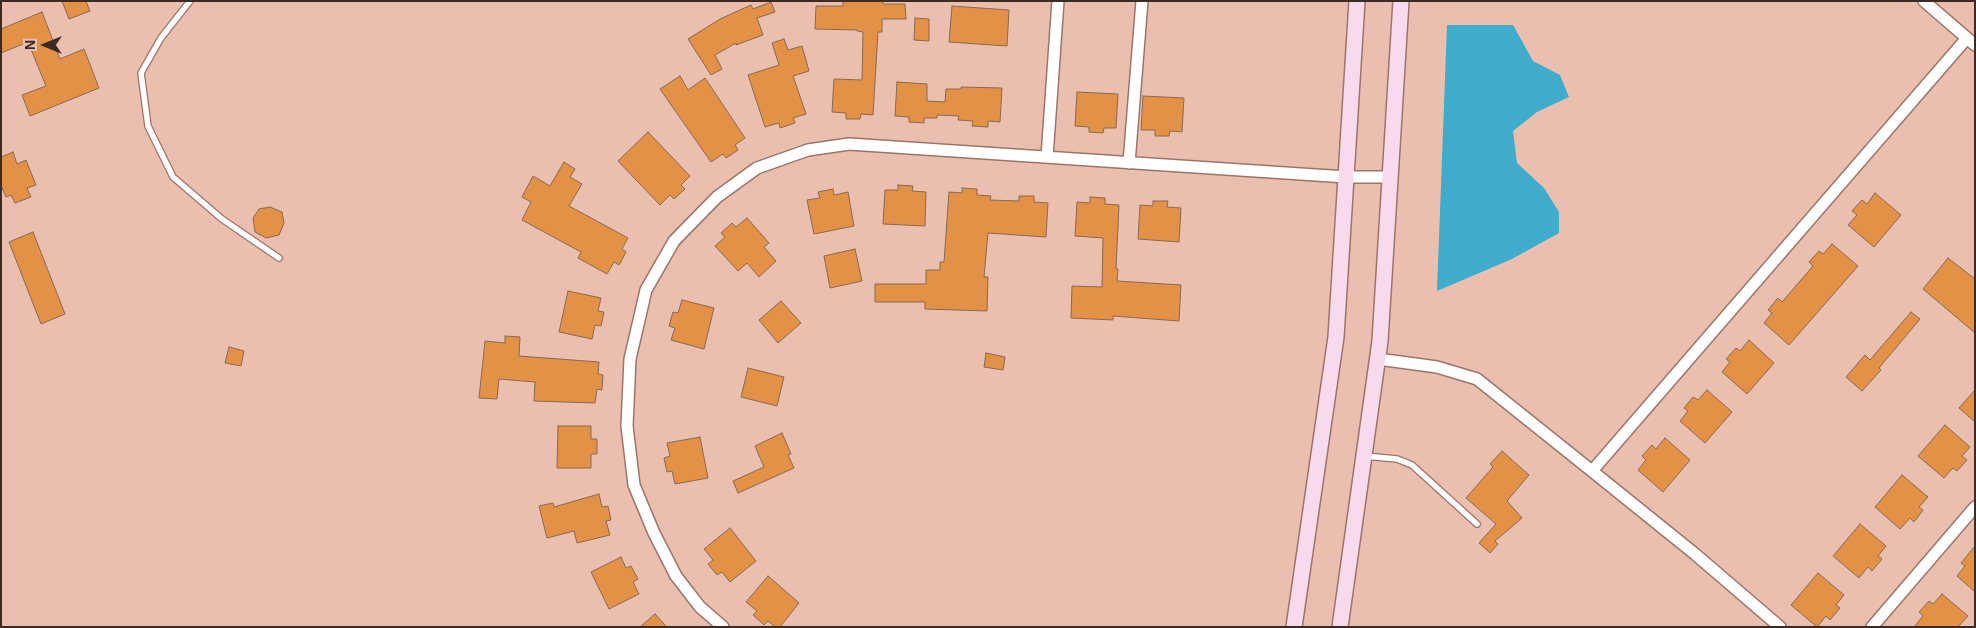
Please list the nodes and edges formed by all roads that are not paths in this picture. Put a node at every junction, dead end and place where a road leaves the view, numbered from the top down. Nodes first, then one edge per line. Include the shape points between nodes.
1 (190, 1) edge
2 (1058, 1) edge
3 (1142, 1) edge
4 (1356, 1) edge
5 (1401, 1) edge
6 (1924, 1) edge
7 (1971, 42) edge
8 (1046, 157) junction
9 (1129, 163) junction
10 (1346, 177) junction
11 (1390, 177) junction
12 (279, 258) dead end
13 (1378, 359) junction
14 (1364, 456) junction
15 (1592, 471) junction
16 (1975, 507) edge
17 (1477, 524) dead end
18 (723, 627) edge
19 (1294, 627) edge
20 (1340, 627) edge
21 (1780, 627) edge
22 (1872, 627) edge

1 - 12 lane via 141,73 148,126 173,178
2 - 8 street
3 - 9 street
4 - 10 street
5 - 11 street
6 - 7 street
7 - 15 street
8 - 9 street
8 - 18 street via 849,144 808,150 757,168 717,197 674,241 646,290 630,359 627,426 634,485 676,576 700,607
9 - 10 street
10 - 11 street
10 - 19 street via 1336,336
11 - 13 street
13 - 14 street
13 - 15 street via 1437,367 1477,379
14 - 17 lane via 1397,459 1412,465
14 - 20 street
15 - 21 street
16 - 22 street

